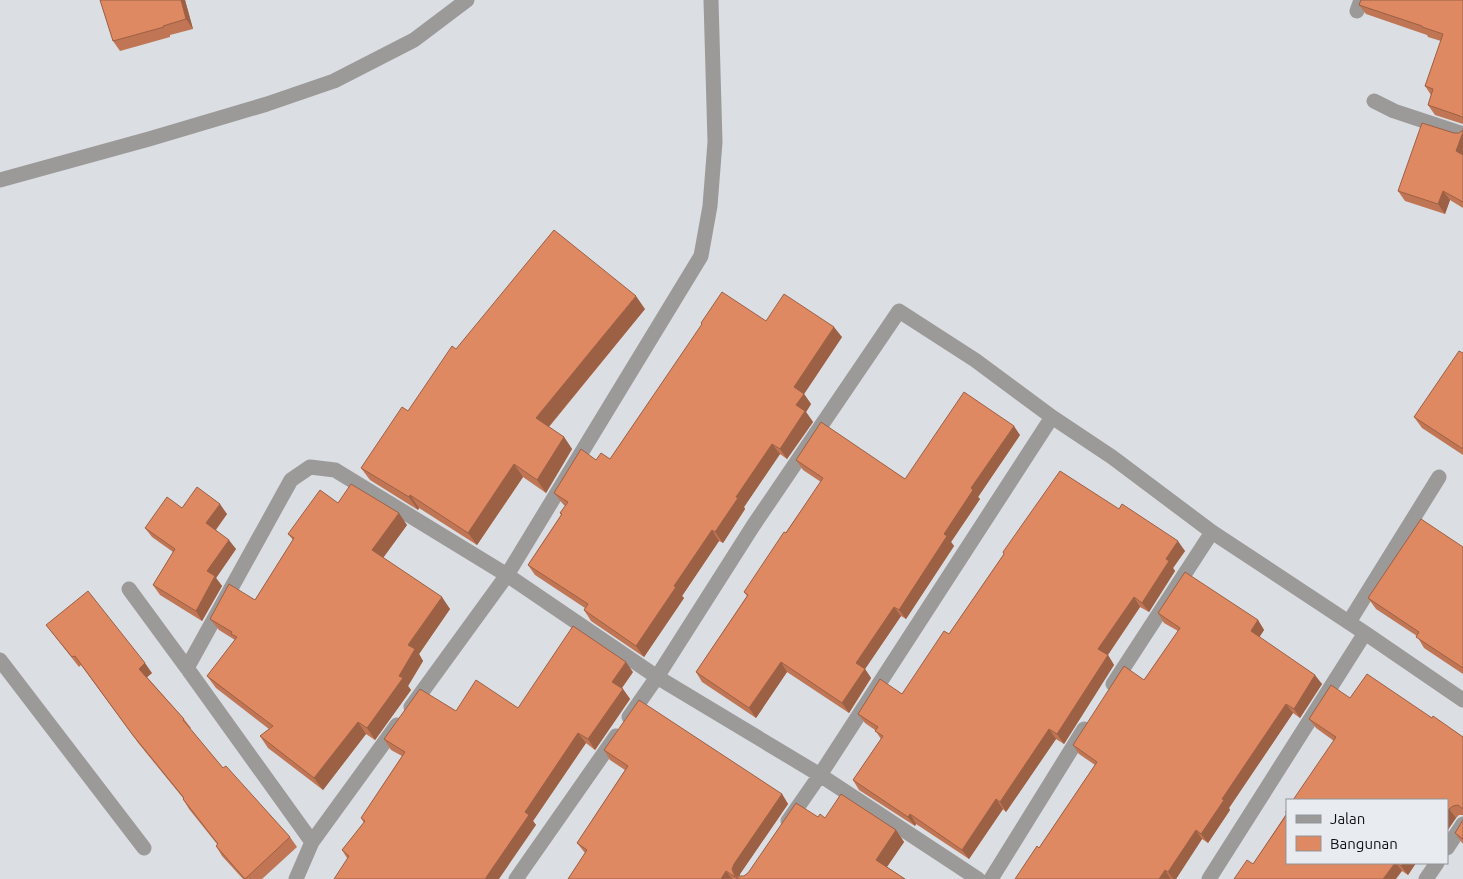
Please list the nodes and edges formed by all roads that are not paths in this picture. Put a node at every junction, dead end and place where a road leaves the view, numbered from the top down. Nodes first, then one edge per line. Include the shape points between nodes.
1 (466, 0) edge
2 (711, 0) edge
3 (1374, 101) dead end
4 (1463, 134) edge
5 (0, 180) edge
6 (1052, 416) junction
7 (1439, 477) dead end
8 (1212, 532) junction
9 (507, 575) junction
10 (129, 589) dead end
11 (1349, 622) junction
12 (1365, 633) junction
13 (0, 660) edge
14 (187, 668) junction
15 (657, 677) junction
16 (1104, 699) edge
17 (1463, 700) edge
18 (1093, 716) edge
19 (820, 775) junction
20 (1463, 824) edge
21 (781, 831) edge
22 (312, 842) junction
23 (1448, 846) edge
24 (144, 848) dead end
25 (1436, 864) edge
26 (296, 879) edge
27 (516, 879) edge
28 (978, 879) edge
29 (991, 879) edge
30 (1209, 879) edge
31 (1426, 879) edge

1 - 5 street via 414,40 334,81 149,139
2 - 9 street via 715,142 710,206 701,256
3 - 4 street via 1394,112
6 - 8 street
6 - 15 street via 975,360 899,311 753,526
6 - 19 street
7 - 11 street
8 - 11 street
8 - 16 street
9 - 14 street via 335,470 310,467 291,480
9 - 15 street
9 - 22 street
10 - 14 street
11 - 12 street
12 - 17 street
12 - 30 street
13 - 24 street
14 - 22 street
15 - 19 street
15 - 27 street
18 - 29 street
19 - 21 street
19 - 28 street
20 - 23 street
22 - 26 street
25 - 31 street

